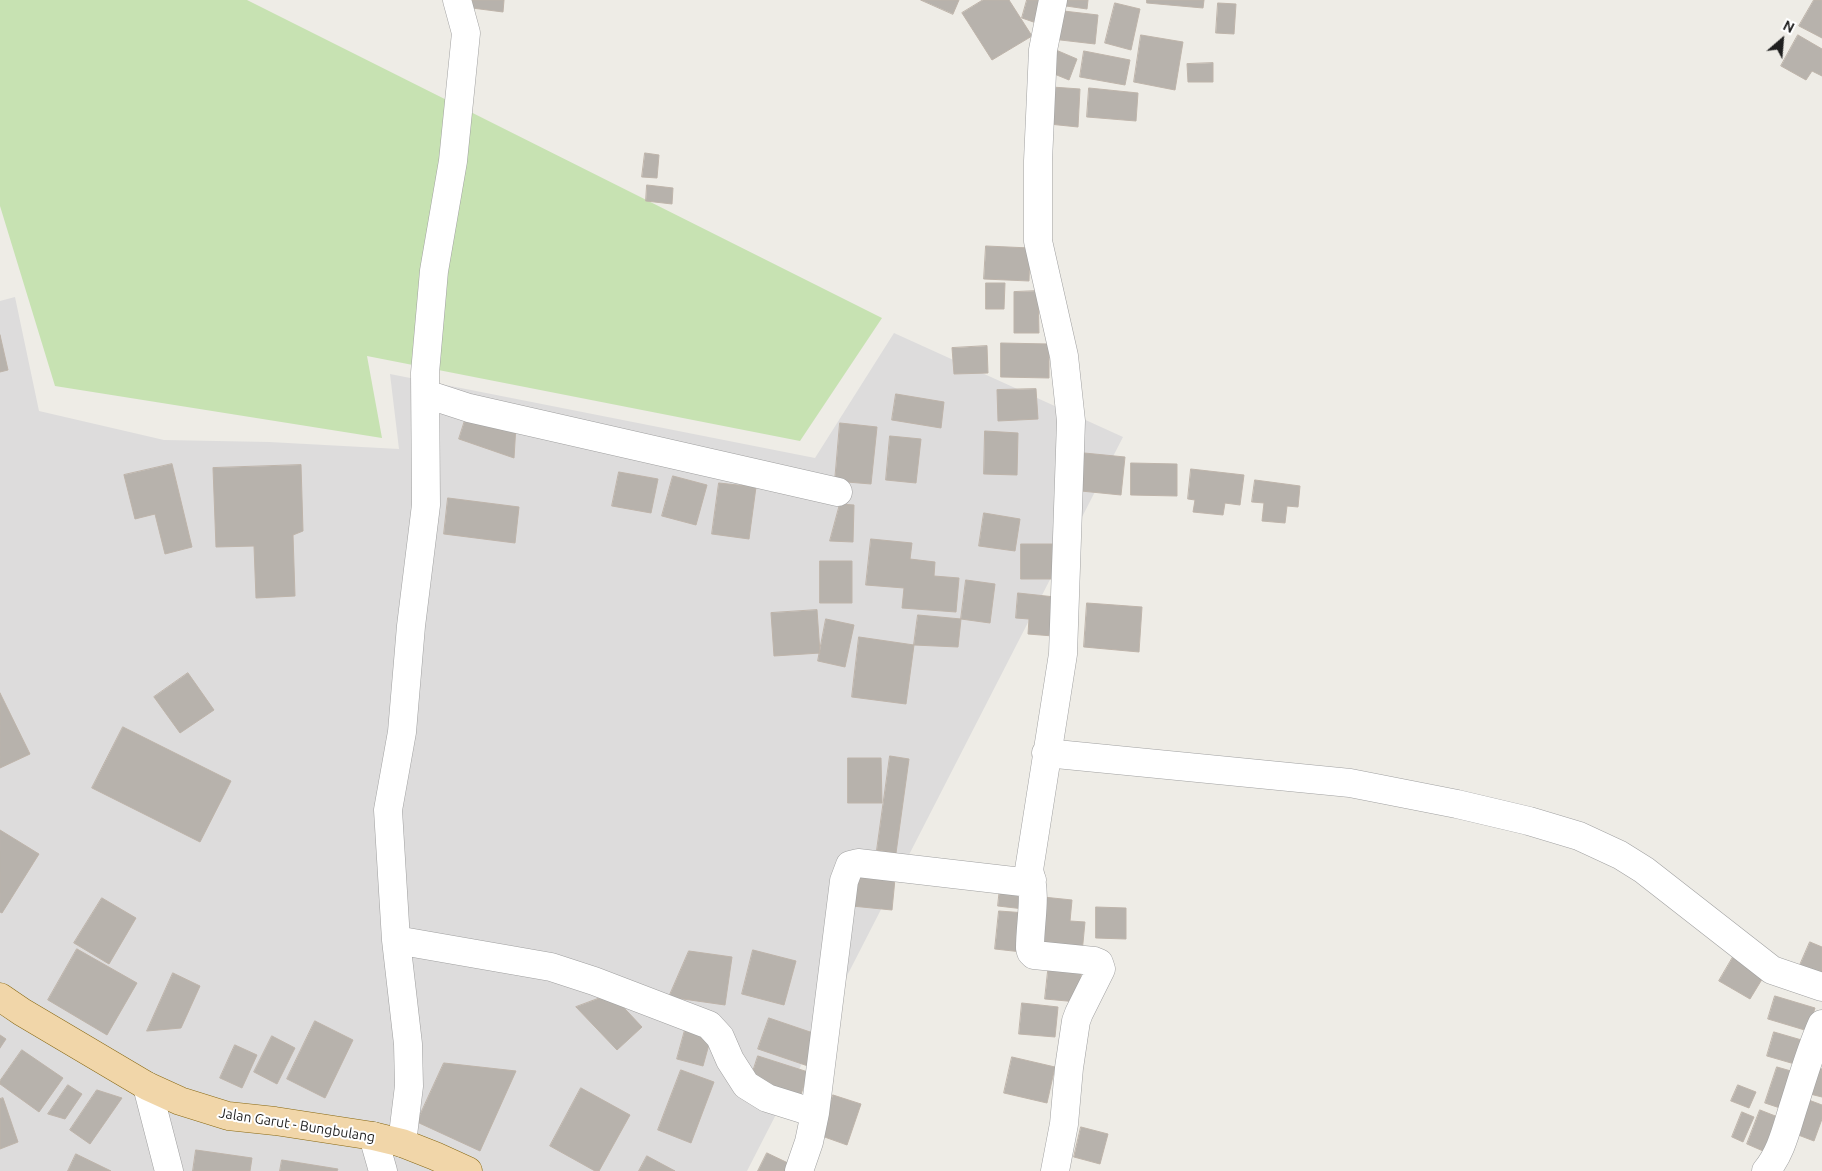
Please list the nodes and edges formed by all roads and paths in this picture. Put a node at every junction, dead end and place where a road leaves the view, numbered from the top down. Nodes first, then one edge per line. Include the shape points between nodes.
1 (457, 0) edge
2 (1053, 0) edge
3 (426, 394) junction
4 (838, 492) dead end
5 (1046, 753) junction
6 (1032, 880) junction
7 (396, 940) junction
8 (1822, 987) edge
9 (0, 997) edge
10 (1822, 1024) edge
11 (147, 1086) junction
12 (815, 1113) junction
13 (373, 1136) junction
14 (402, 1143) junction
15 (169, 1171) edge
16 (383, 1171) edge
17 (468, 1171) edge
18 (799, 1171) edge
19 (1055, 1171) edge
20 (1766, 1171) edge

1 - 3 street via 466,33 454,161 434,271
2 - 5 street via 1043,50 1038,241 1064,356 1071,420 1063,654
3 - 4 street via 469,408
3 - 7 street via 426,505 402,732 388,810
5 - 6 street via 1028,870
5 - 8 street via 1350,783 1538,823 1579,836 1620,855 1644,870 1772,970
6 - 12 street via 1022,882 858,864 850,866 844,881
6 - 19 street via 1031,952 1039,956 1094,961 1101,965 1075,1027
7 - 12 street via 574,973 709,1025 720,1037 746,1085 768,1098
7 - 14 street via 408,1044 409,1086
9 - 11 main road, Jalan Garut - Bungbulang
10 - 20 street via 1780,1146
11 - 13 main road, Jalan Garut - Bungbulang via 180,1101 228,1116
11 - 15 street
12 - 18 street
13 - 14 main road, Jalan Garut - Bungbulang
13 - 16 street
14 - 17 main road, Jalan Garut - Bungbulang

